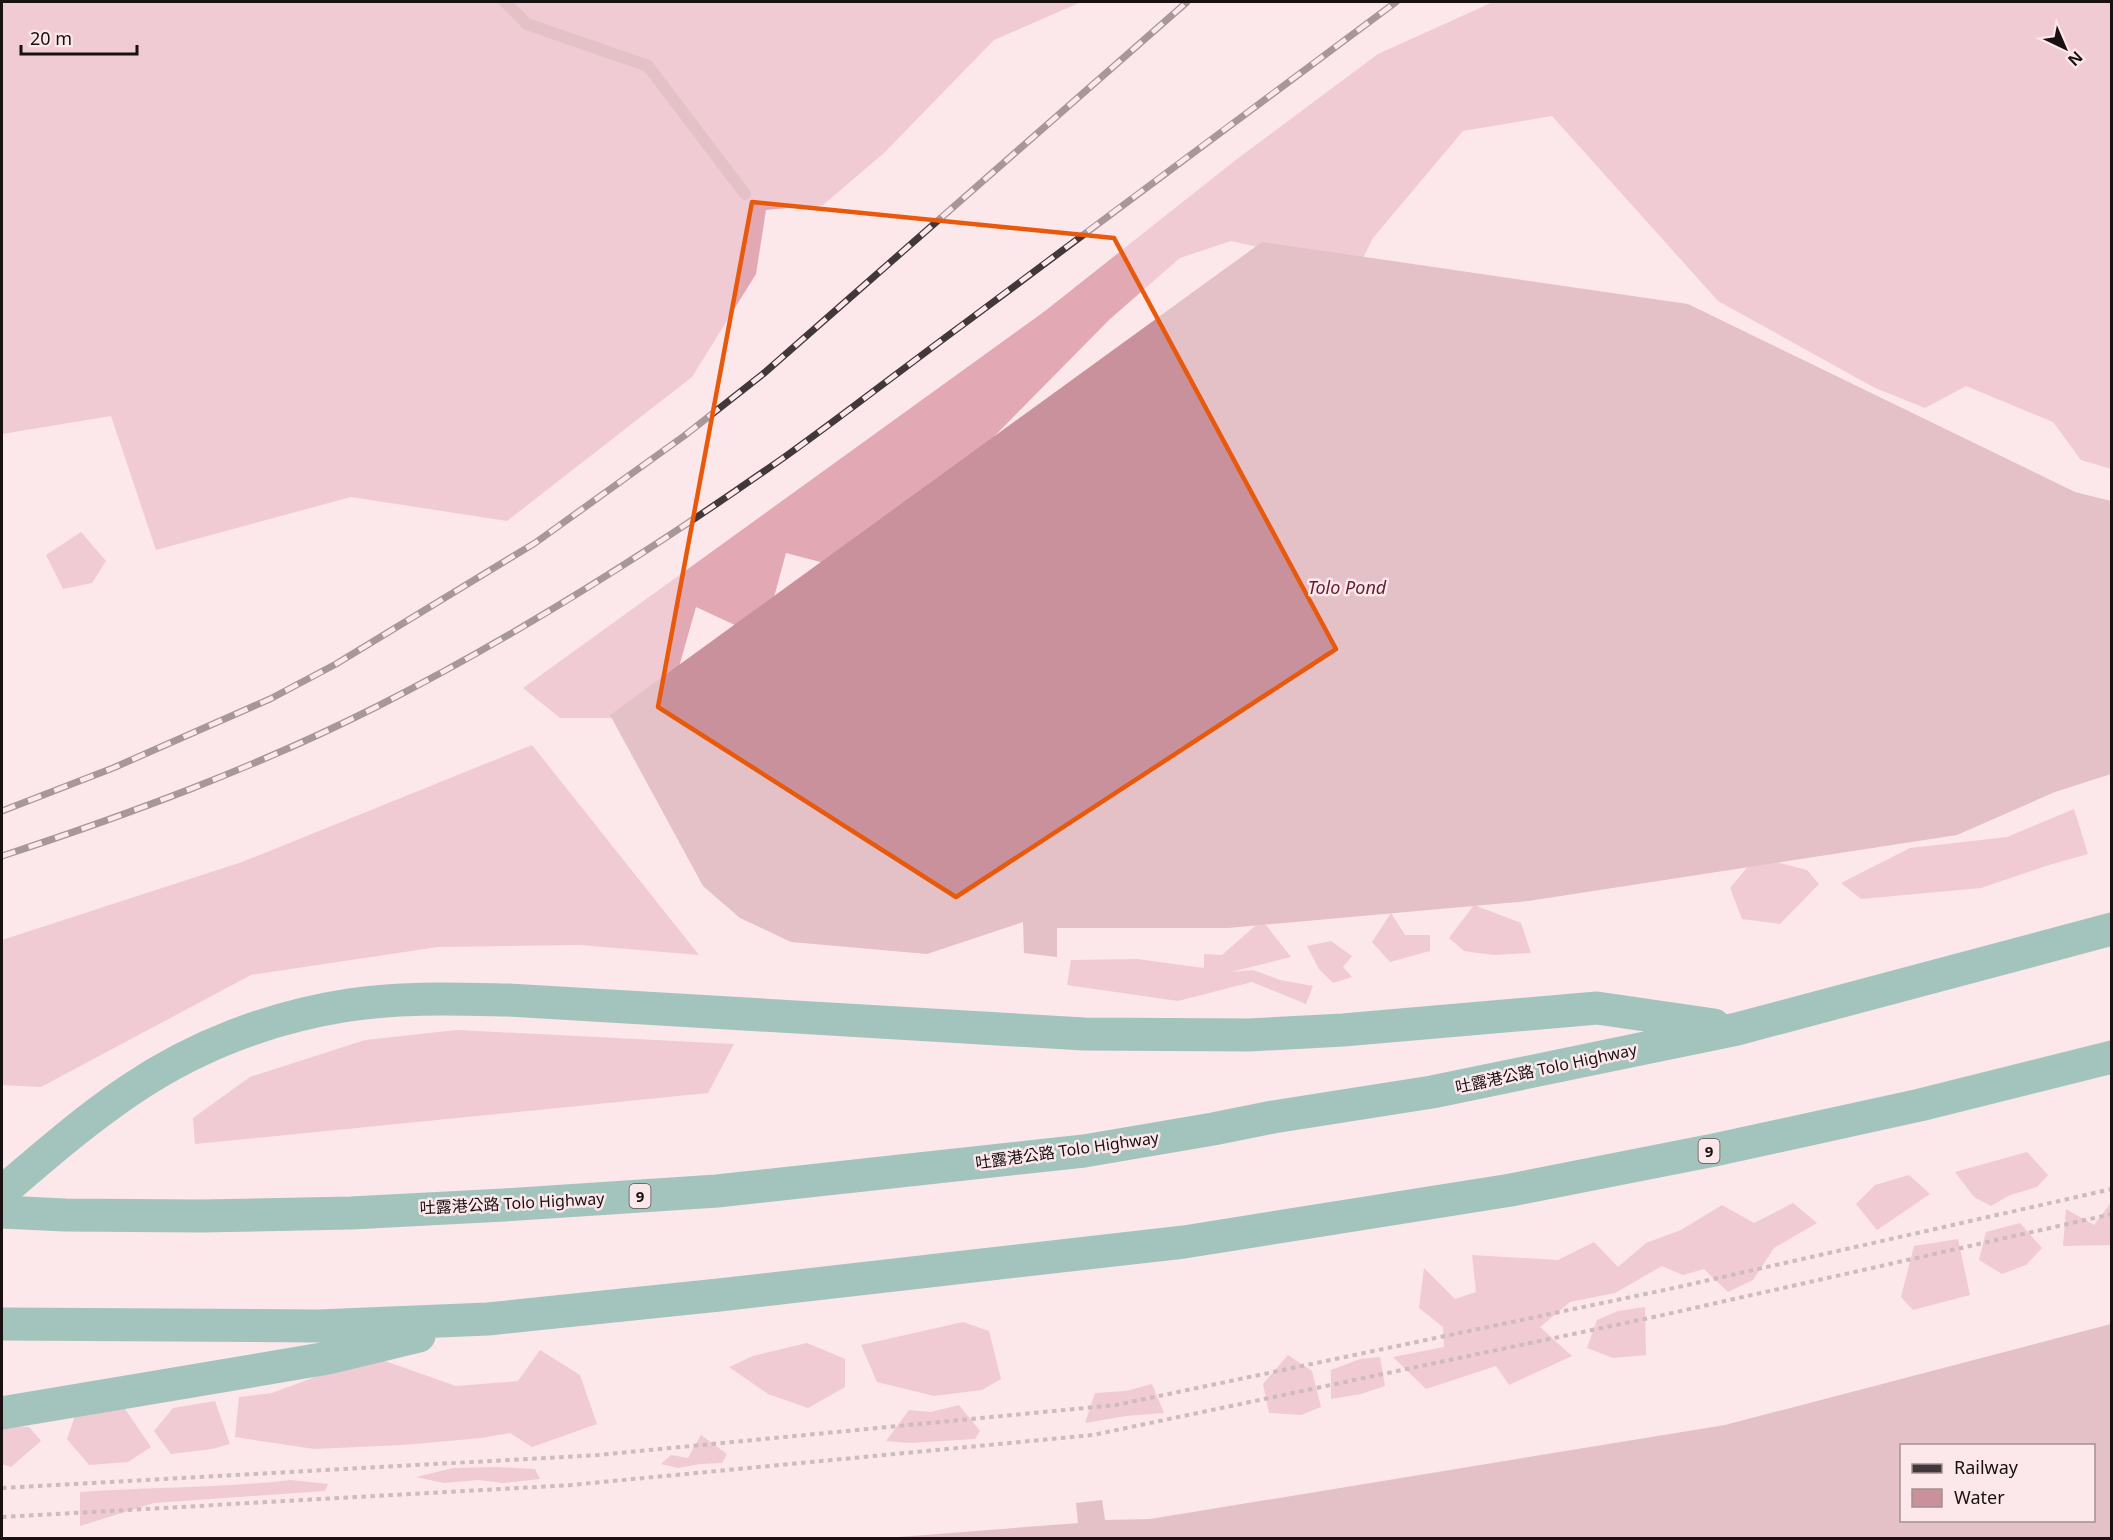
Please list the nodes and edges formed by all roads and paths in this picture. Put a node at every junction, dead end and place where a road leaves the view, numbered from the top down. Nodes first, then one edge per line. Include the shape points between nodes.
1 (2112, 929) edge
2 (1737, 1029) junction
3 (2112, 1057) edge
4 (2112, 1189) edge
5 (2, 1192) edge
6 (2, 1212) edge
7 (2112, 1214) edge
8 (488, 1319) junction
9 (2, 1324) edge
10 (2, 1413) edge
11 (2, 1488) edge
12 (2, 1517) edge

1 - 2 highway, 吐露港公路 Tolo Highway / 9
2 - 5 highway via 1597,1008 1343,1030 1084,1035 471,999 388,1001 319,1010 262,1025 155,1074 81,1126
2 - 6 highway, 吐露港公路 Tolo Highway / 9 via 1432,1092 1213,1130 1084,1151 908,1171 717,1191 351,1213 201,1216
3 - 8 highway, 9 via 1920,1106 1510,1190 1184,1242
4 - 11 path via 1674,1288 1116,1404 598,1455
7 - 12 path via 1654,1317 1093,1435 571,1485
8 - 9 highway, 9 via 318,1326
8 - 10 highway via 328,1358

